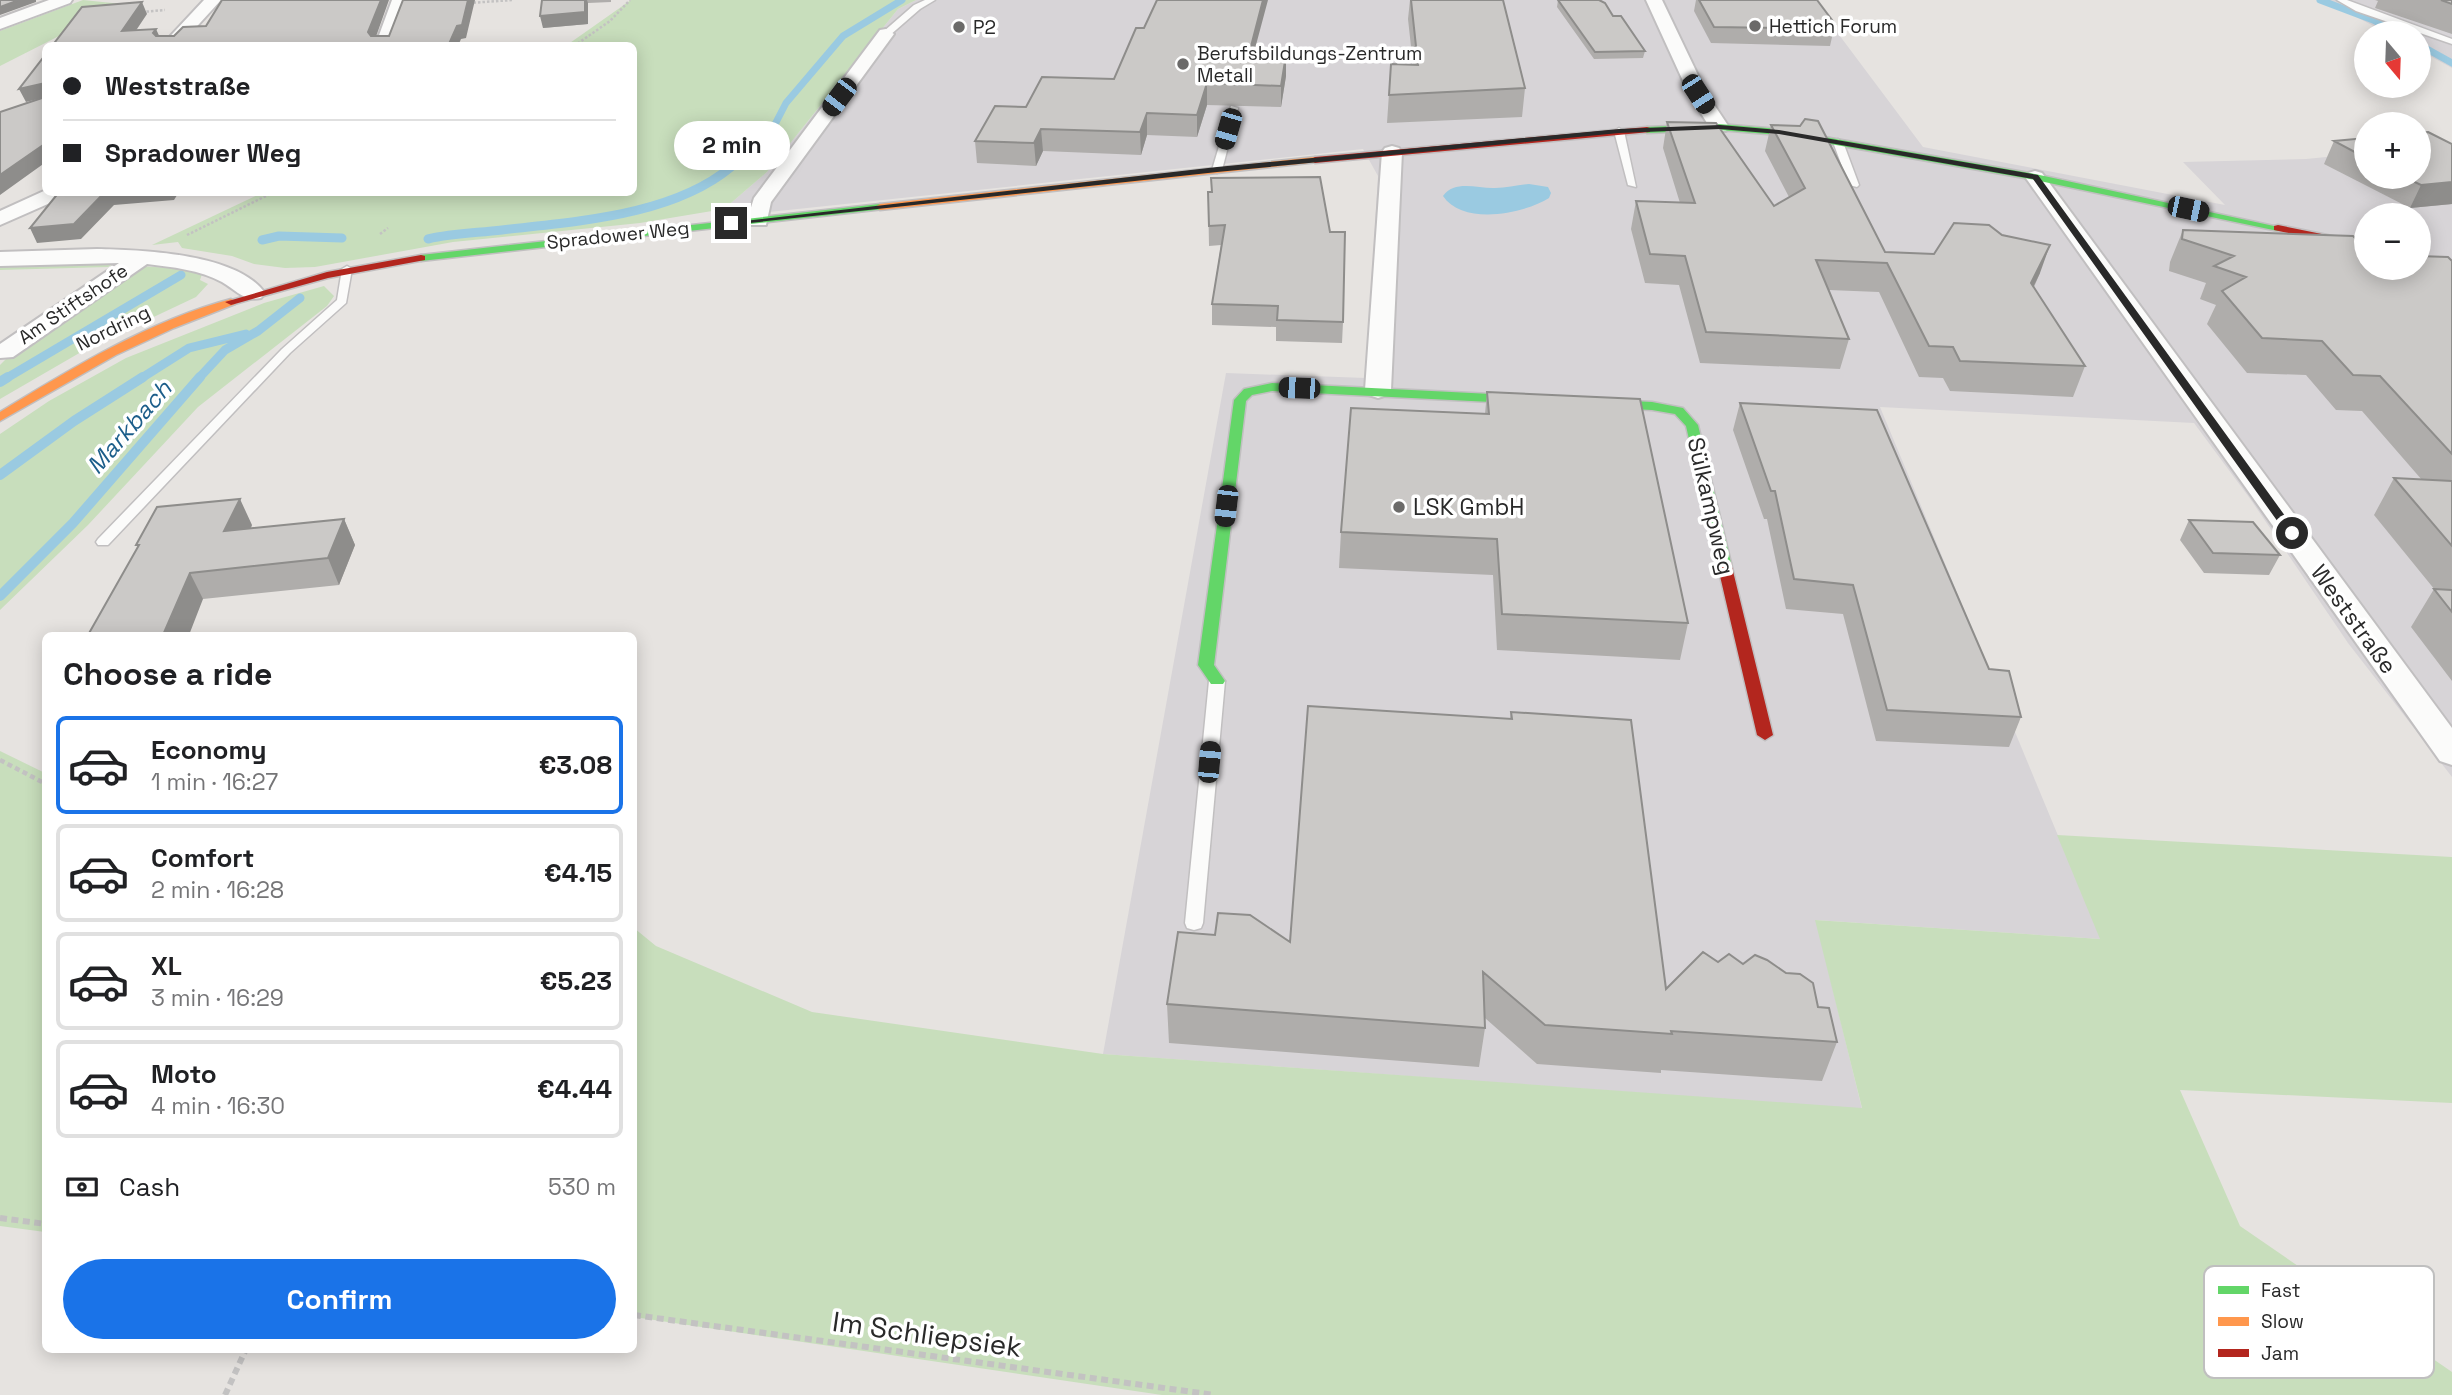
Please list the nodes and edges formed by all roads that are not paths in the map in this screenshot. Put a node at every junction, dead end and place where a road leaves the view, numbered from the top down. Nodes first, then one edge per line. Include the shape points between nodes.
1 (64, 0) edge
2 (400, 0) edge
3 (930, 0) edge
4 (1654, 0) edge
5 (2341, 0) edge
6 (210, 3) edge
7 (0, 24) edge
8 (886, 34) joint
9 (2452, 41) edge
10 (173, 42) edge
11 (384, 42) edge
12 (1234, 108) edge
13 (1720, 127) junction
14 (1619, 131) junction
15 (1838, 142) junction
16 (1392, 152) junction
17 (1217, 170) junction
18 (2035, 177) junction
19 (1633, 185) dead end
20 (1854, 185) edge
21 (50, 196) edge
22 (0, 219) edge
23 (758, 220) junction
24 (2354, 243) edge
25 (143, 257) junction
26 (0, 259) edge
27 (347, 269) junction
28 (253, 293) junction
29 (2, 352) edge
30 (1378, 390) junction
31 (0, 417) edge
32 (103, 542) dead end
33 (1217, 681) joint
34 (1765, 736) dead end
35 (2452, 753) edge
36 (1194, 923) dead end

1 - 7 street
2 - 11 street
3 - 8 lane
4 - 13 street via 1698,94
5 - 9 lane
6 - 10 street
8 - 23 street via 761,202
12 - 17 lane
13 - 14 street, Spradower Weg
13 - 15 street, Spradower Weg
14 - 16 street, Spradower Weg
14 - 19 lane
15 - 18 street, Spradower Weg
15 - 20 lane
16 - 17 street, Spradower Weg
16 - 30 street
17 - 23 street, Spradower Weg
18 - 24 street, Spradower Weg
18 - 35 street, Weststraße
21 - 22 street
23 - 27 street, Spradower Weg
25 - 26 street
25 - 28 street via 199,264 238,279
25 - 29 street, Am Stiftshofe
27 - 28 street, Spradower Weg
27 - 32 lane via 342,301 286,351
28 - 31 street, Nordring via 118,347
30 - 33 street, Sülkampweg via 1272,387 1248,391 1240,400 1206,665
30 - 34 street, Sülkampweg via 1679,411 1692,425
33 - 36 lane

